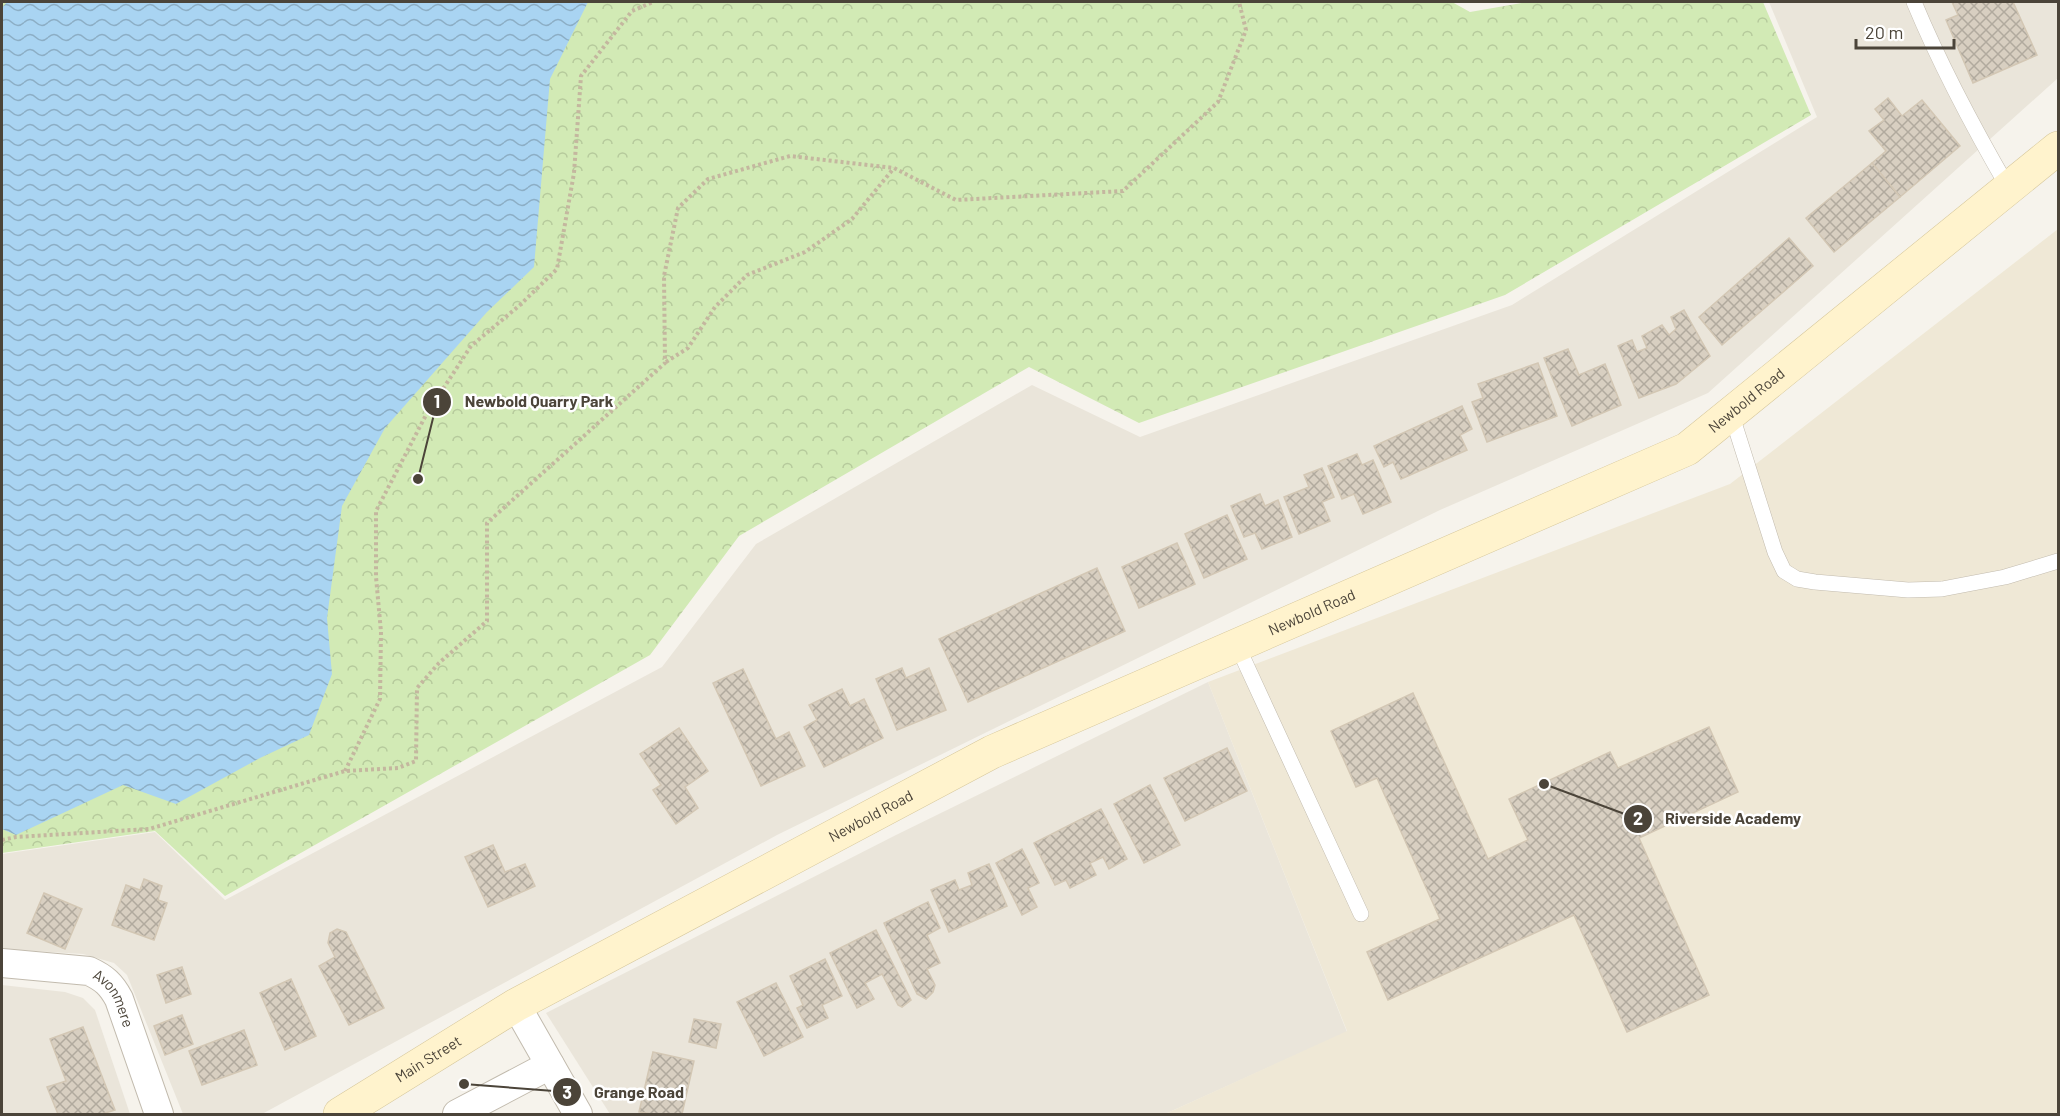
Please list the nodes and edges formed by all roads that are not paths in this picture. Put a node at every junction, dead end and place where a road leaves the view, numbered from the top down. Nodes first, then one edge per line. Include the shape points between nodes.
1 (1914, 2) edge
2 (2058, 148) edge
3 (2009, 189) junction
4 (1731, 413) junction
5 (2058, 561) edge
6 (1237, 645) junction
7 (1361, 914) dead end
8 (2, 963) edge
9 (516, 1005) junction
10 (550, 1065) junction
11 (159, 1114) edge
12 (340, 1114) edge
13 (457, 1114) edge
14 (578, 1114) edge

1 - 3 lane via 1975,131
2 - 3 main road, Newbold Road
3 - 4 main road, Newbold Road
4 - 5 lane via 1775,552 1784,571 1797,579 1908,590 1942,589 2005,577
4 - 6 main road, Newbold Road via 1687,449
6 - 7 lane
6 - 9 main road, Newbold Road via 992,752
8 - 11 street, Avonmere via 89,971 111,985
9 - 10 street
9 - 12 main road, Main Street
10 - 13 street
10 - 14 street

